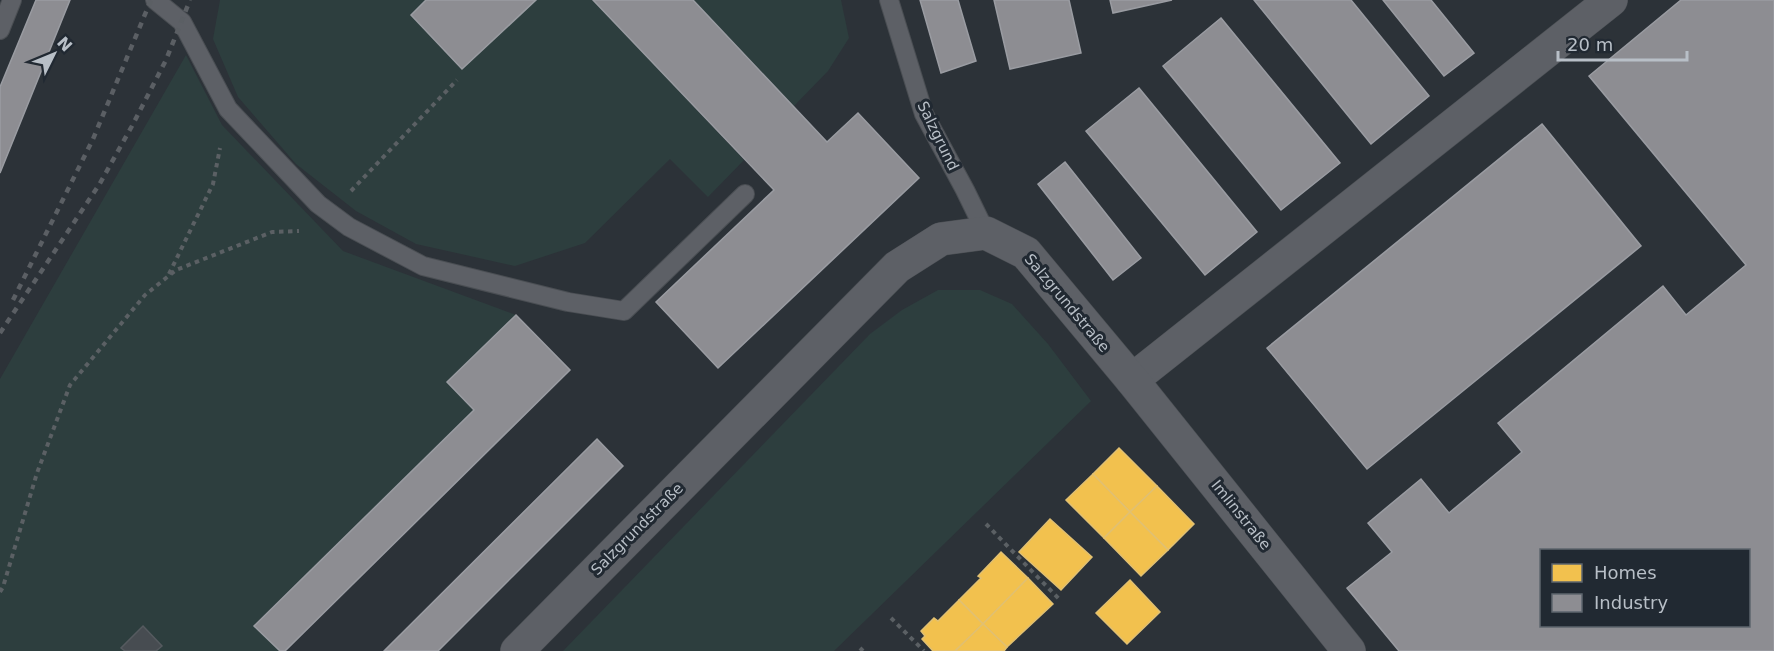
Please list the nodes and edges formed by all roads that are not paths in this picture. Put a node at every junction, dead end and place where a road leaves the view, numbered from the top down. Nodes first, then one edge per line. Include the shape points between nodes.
1 (12, 0) edge
2 (155, 0) edge
3 (889, 0) edge
4 (1611, 0) edge
5 (0, 30) edge
6 (745, 194) dead end
7 (986, 233) junction
8 (1132, 380) junction
9 (517, 651) edge
10 (1349, 651) edge

1 - 5 lane
2 - 6 lane via 182,22 228,109 318,204 349,227 423,266 568,302 624,311
3 - 7 lane, Salzgrund via 924,114
4 - 8 street
7 - 8 street, Salzgrundstraße via 1026,253
7 - 9 street, Salzgrundstraße via 941,239 897,267
8 - 10 street, Imlinstraße

